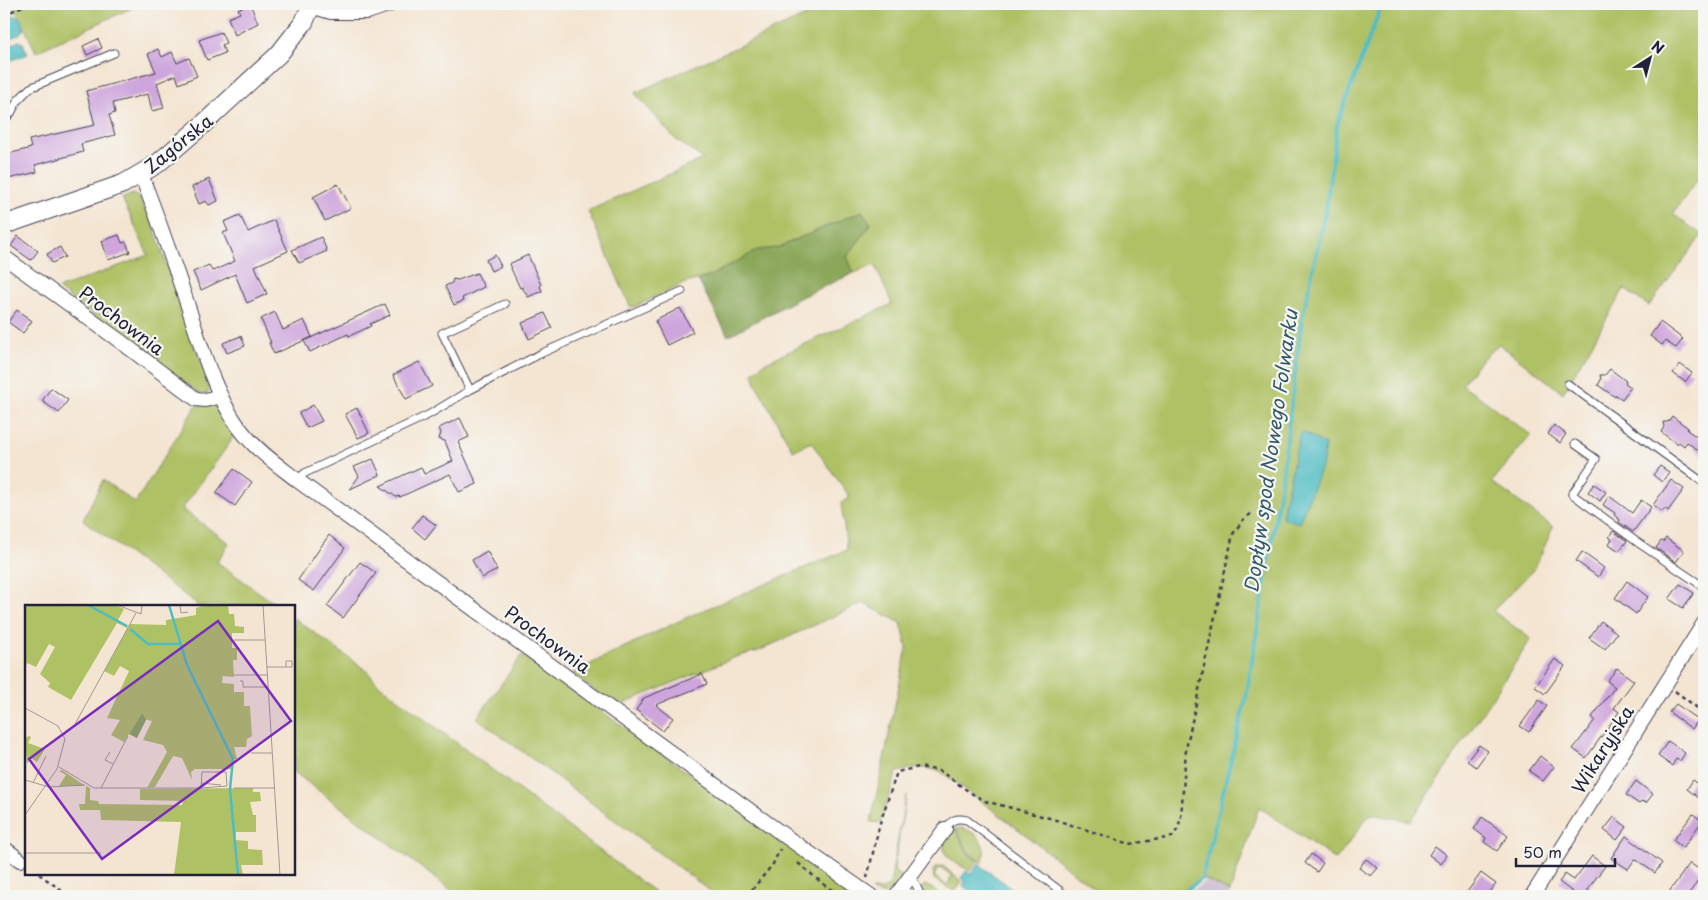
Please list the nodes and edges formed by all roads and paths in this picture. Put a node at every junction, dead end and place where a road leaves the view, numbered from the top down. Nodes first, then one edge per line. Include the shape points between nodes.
1 (27, 4) edge
2 (392, 4) edge
3 (311, 5) edge
4 (4, 15) edge
5 (114, 53) dead end
6 (4, 121) edge
7 (141, 174) junction
8 (4, 225) edge
9 (4, 256) edge
10 (682, 291) dead end
11 (506, 304) dead end
12 (1568, 384) dead end
13 (470, 390) junction
14 (221, 396) junction
15 (1575, 444) dead end
16 (297, 480) junction
17 (1704, 483) edge
18 (1252, 514) dead end
19 (1704, 587) edge
20 (1704, 622) edge
21 (1666, 684) junction
22 (1704, 713) edge
23 (945, 829) joint
24 (4, 848) edge
25 (786, 850) dead end
26 (794, 858) dead end
27 (20, 860) dead end
28 (39, 875) edge
29 (910, 878) junction
30 (868, 895) edge
31 (69, 896) edge
32 (747, 896) edge
33 (842, 896) edge
34 (896, 896) edge
35 (921, 896) edge
36 (1067, 896) edge
37 (1532, 896) edge

1 - 4 path
2 - 3 street via 360,13 331,12
3 - 7 street, Zagórska via 304,22 279,54 173,152
5 - 6 lane via 30,88
7 - 8 street, Zagórska via 122,184
7 - 14 street, Prochownia
9 - 14 street, Prochownia via 196,399
10 - 13 lane via 542,353
11 - 13 lane via 442,333
12 - 17 lane
13 - 16 lane via 428,415 305,473
14 - 16 street, Prochownia via 245,435
15 - 19 lane via 1596,459 1572,494
16 - 30 street, Prochownia
18 - 30 path via 1243,520 1234,534 1186,749 1181,818 1172,837 1130,844 985,800 971,794 940,771 920,767 897,772 880,823
20 - 21 street, Wikaryjska
21 - 22 path
21 - 37 street, Wikaryjska
23 - 29 street
23 - 36 lane via 953,820 967,820
24 - 27 street
25 - 32 path via 782,845 773,864
26 - 33 path
28 - 31 path
29 - 34 street
29 - 35 lane

